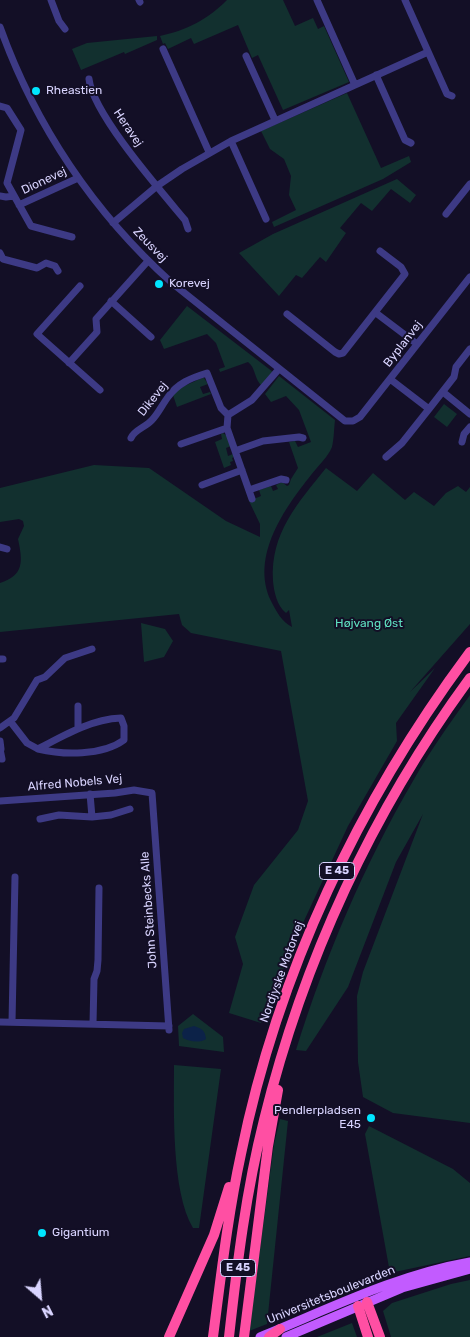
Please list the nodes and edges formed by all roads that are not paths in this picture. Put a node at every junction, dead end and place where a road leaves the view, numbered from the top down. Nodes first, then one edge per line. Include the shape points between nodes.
1 (51, 0) edge
2 (317, 0) edge
3 (405, 0) edge
4 (0, 27) edge
5 (65, 29) dead end
6 (163, 49) dead end
7 (428, 52) junction
8 (246, 56) dead end
9 (376, 75) junction
10 (89, 78) dead end
11 (355, 85) junction
12 (452, 96) dead end
13 (0, 106) edge
14 (275, 120) junction
15 (231, 141) junction
16 (411, 144) dead end
17 (210, 152) junction
18 (78, 178) junction
19 (470, 184) edge
20 (157, 186) junction
21 (0, 196) edge
22 (14, 196) junction
23 (20, 205) junction
24 (446, 214) dead end
25 (266, 219) dead end
26 (113, 222) junction
27 (188, 229) dead end
28 (72, 236) dead end
29 (380, 251) dead end
30 (1, 258) edge
31 (148, 261) junction
32 (58, 271) dead end
33 (470, 277) edge
34 (80, 286) dead end
35 (112, 301) junction
36 (376, 313) junction
37 (287, 314) dead end
38 (151, 337) dead end
39 (417, 344) junction
40 (470, 349) edge
41 (69, 363) junction
42 (279, 369) junction
43 (390, 379) junction
44 (100, 390) dead end
45 (443, 392) junction
46 (429, 409) junction
47 (470, 414) edge
48 (228, 416) junction
49 (350, 422) joint
50 (470, 426) edge
51 (227, 428) junction
52 (131, 438) dead end
53 (303, 438) dead end
54 (462, 442) dead end
55 (181, 444) dead end
56 (236, 451) junction
57 (386, 457) dead end
58 (242, 470) junction
59 (286, 480) dead end
60 (202, 485) dead end
61 (249, 490) junction
62 (252, 499) dead end
63 (92, 649) dead end
64 (470, 652) edge
65 (470, 678) edge
66 (78, 706) dead end
67 (10, 721) junction
68 (0, 728) edge
69 (78, 728) junction
70 (0, 741) edge
71 (38, 748) junction
72 (0, 749) edge
73 (2, 759) dead end
74 (152, 793) joint
75 (90, 794) junction
76 (0, 801) edge
77 (130, 810) dead end
78 (92, 816) junction
79 (40, 819) dead end
80 (360, 857) junction
81 (15, 877) dead end
82 (99, 888) dead end
83 (0, 1022) edge
84 (12, 1022) junction
85 (93, 1024) junction
86 (250, 1112) junction
87 (470, 1262) edge
88 (470, 1269) edge
89 (363, 1304) junction
90 (180, 1315) junction
91 (283, 1333) edge
92 (170, 1337) edge
93 (174, 1337) edge
94 (213, 1337) edge
95 (229, 1337) edge
96 (244, 1337) edge
97 (260, 1337) edge
98 (269, 1337) edge
99 (368, 1337) edge
100 (380, 1337) edge

1 - 5 street
2 - 11 street
3 - 7 street
4 - 18 street, Zeusvej via 27,92
6 - 17 street
7 - 9 street
7 - 12 street via 446,94
8 - 14 street
9 - 11 street
9 - 16 street via 405,140
10 - 20 street, Heravej via 90,89 110,123
11 - 14 street
13 - 22 street, Dionevej via 6,108 21,130 7,184
14 - 15 street
15 - 17 street
15 - 25 street
17 - 20 street
18 - 23 street, Dionevej
18 - 26 street, Zeusvej
19 - 24 street
20 - 26 street
20 - 27 street, Heravej via 185,220
21 - 22 street, Dionevej
22 - 23 street, Dionevej
23 - 28 street, Dionevej via 31,226
26 - 31 street, Zeusvej
29 - 36 street via 405,274
30 - 32 street via 37,268 46,263
31 - 35 street
31 - 42 street, Zeusvej
33 - 39 street, Byplanvej
34 - 41 street via 37,334
35 - 38 street
35 - 41 street via 96,319 97,332
36 - 37 street via 347,350 339,354
36 - 39 street
39 - 43 street, Byplanvej
40 - 45 street
41 - 44 street
42 - 48 street via 252,400
42 - 49 street, Zeusvej
43 - 46 street
43 - 49 street, Byplanvej via 358,419
45 - 46 street
45 - 47 street
46 - 57 street via 402,444
48 - 51 street
48 - 52 street, Dikevej via 221,408 207,373 176,388 154,418
50 - 54 street
51 - 55 street
51 - 56 street
53 - 56 street via 271,440
56 - 58 street
58 - 60 street
58 - 61 street
59 - 61 street
61 - 62 street
63 - 67 street via 65,658 46,677 37,680
64 - 86 highway, Nordjyske Motorvej / E 45 via 395,763 338,869 290,980
65 - 80 highway, Nordjyske Motorvej / E 45 via 408,770
66 - 69 street
67 - 68 street
67 - 71 street via 27,742
69 - 71 street
69 - 71 street via 121,718 124,740 87,754
70 - 72 street
72 - 73 street
74 - 75 street, Alfred Nobels Vej via 134,790
74 - 85 street, John Steinbecks Alle via 169,1028
75 - 76 street, Alfred Nobels Vej
75 - 78 street
77 - 78 street
78 - 79 street via 59,815
80 - 95 highway, Nordjyske Motorvej / E 45 via 300,997 271,1093 247,1199
80 - 96 highway via 301,1014 277,1096
81 - 84 street
82 - 85 street
83 - 84 street, John Steinbecks Alle
84 - 85 street, John Steinbecks Alle
86 - 90 highway via 214,1235
86 - 94 highway, Nordjyske Motorvej / E 45 via 233,1194
87 - 91 main road, Universitetsboulevarden via 400,1280
88 - 89 main road, Universitetsboulevarden via 409,1285
89 - 91 main road, Universitetsboulevarden
89 - 99 highway
89 - 100 highway
90 - 92 highway
90 - 93 highway
91 - 97 main road, Universitetsboulevarden
91 - 98 highway

